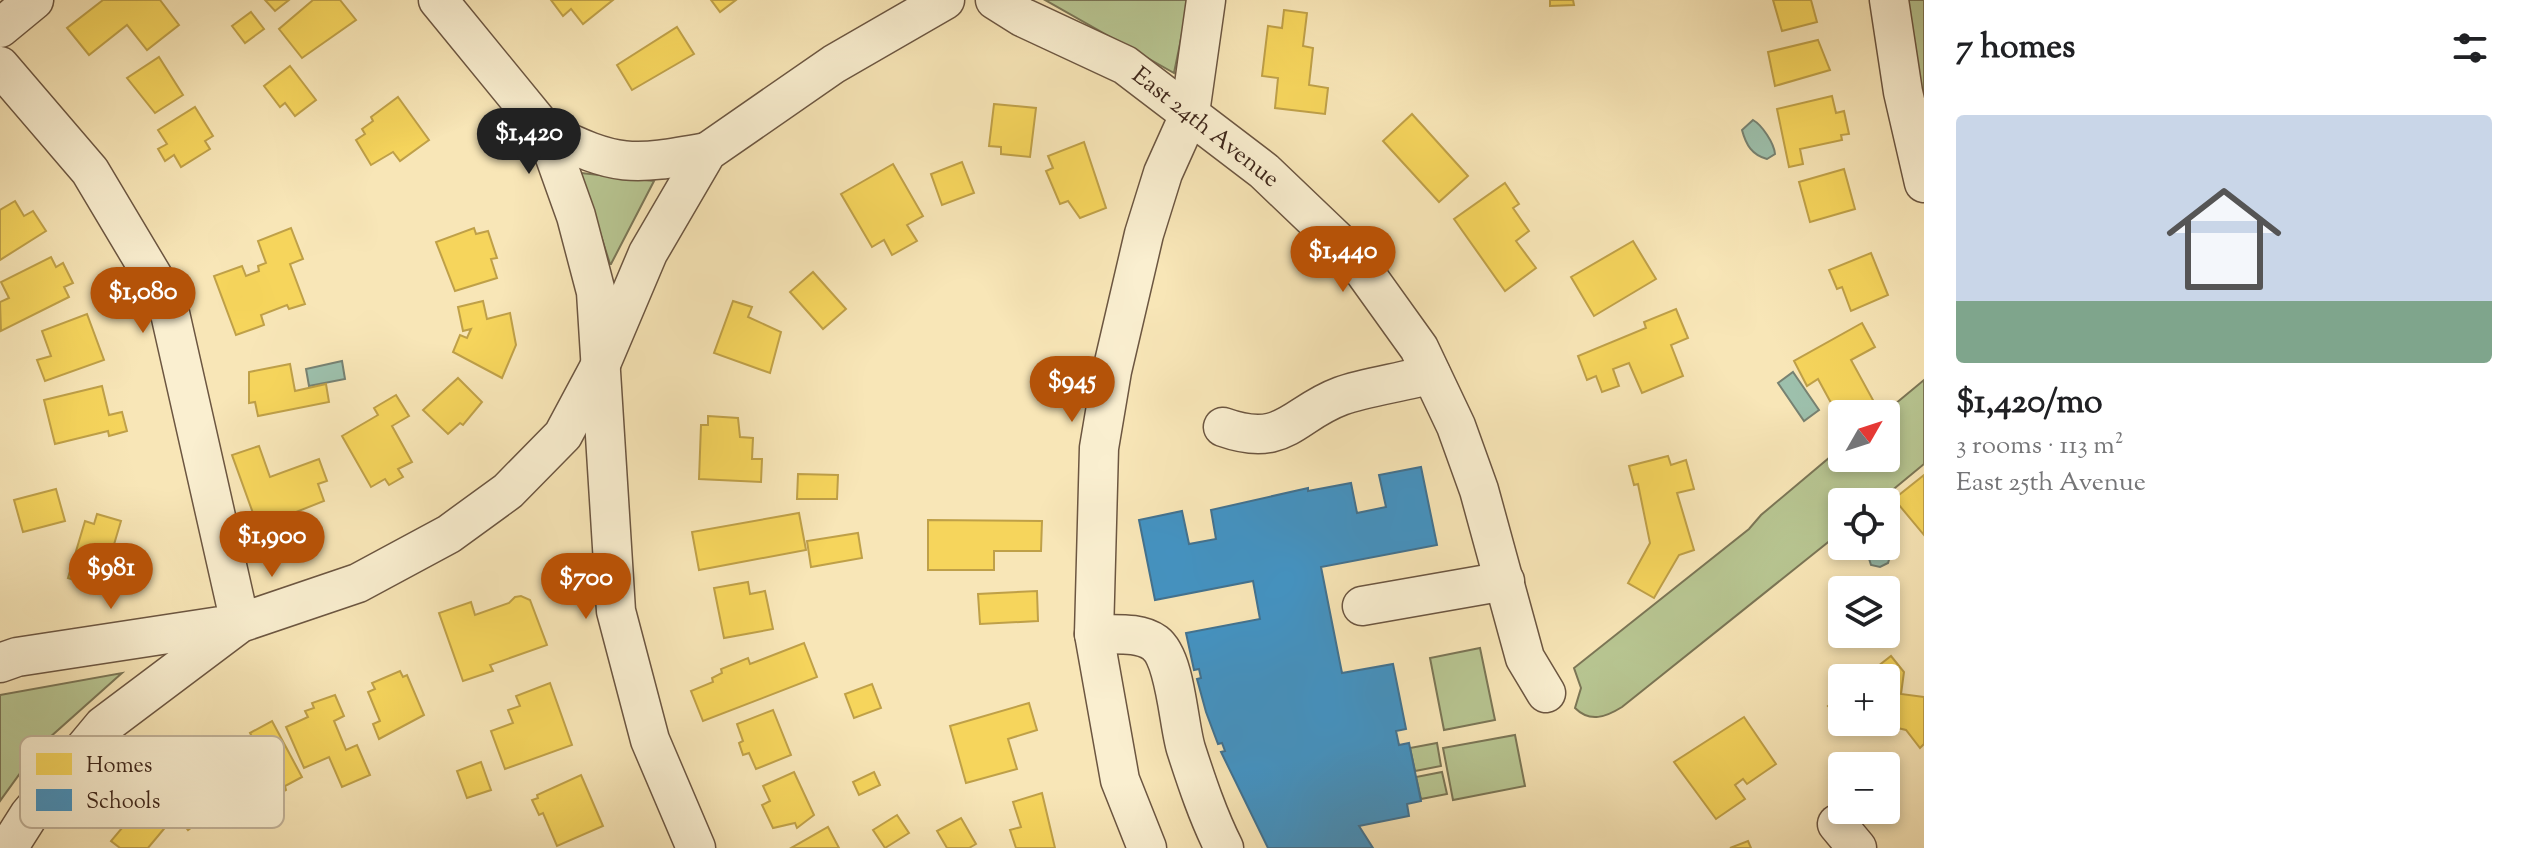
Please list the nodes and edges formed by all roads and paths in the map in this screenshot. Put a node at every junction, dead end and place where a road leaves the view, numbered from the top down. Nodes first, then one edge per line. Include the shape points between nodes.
1 (34, 0) edge
2 (438, 0) edge
3 (945, 0) edge
4 (995, 0) edge
5 (1206, 0) edge
6 (1889, 0) edge
7 (0, 28) edge
8 (0, 66) edge
9 (1190, 113) junction
10 (546, 132) junction
11 (707, 152) junction
12 (1924, 183) edge
13 (601, 364) junction
14 (1431, 374) junction
15 (1223, 427) dead end
16 (1505, 581) junction
17 (1362, 606) dead end
18 (240, 623) junction
19 (1094, 634) junction
20 (0, 663) edge
21 (1546, 693) dead end
22 (95, 736) edge
23 (21, 828) edge
24 (8, 848) edge
25 (696, 848) edge
26 (1147, 848) edge
27 (1224, 848) edge

1 - 7 street
2 - 10 street
3 - 11 street via 834,64
4 - 9 street, East 24th Avenue via 1125,65
5 - 9 street
6 - 12 street
8 - 18 street via 90,171 167,300
9 - 14 street, East 24th Avenue via 1264,171 1353,256 1397,313
9 - 19 street via 1144,234 1112,371 1099,448
10 - 11 street via 599,158 646,163
10 - 13 street via 596,292
11 - 13 street via 648,253
13 - 18 street via 563,435 508,491 449,534 358,583
13 - 25 street via 616,611 650,740
14 - 15 street via 1345,394 1280,431 1261,435
14 - 16 street, East 24th Avenue via 1456,426
16 - 17 street
16 - 21 street, East 24th Avenue via 1525,658
18 - 20 street
18 - 22 street
19 - 26 street via 1120,780
19 - 27 street via 1144,637 1160,648 1185,744
23 - 24 street

